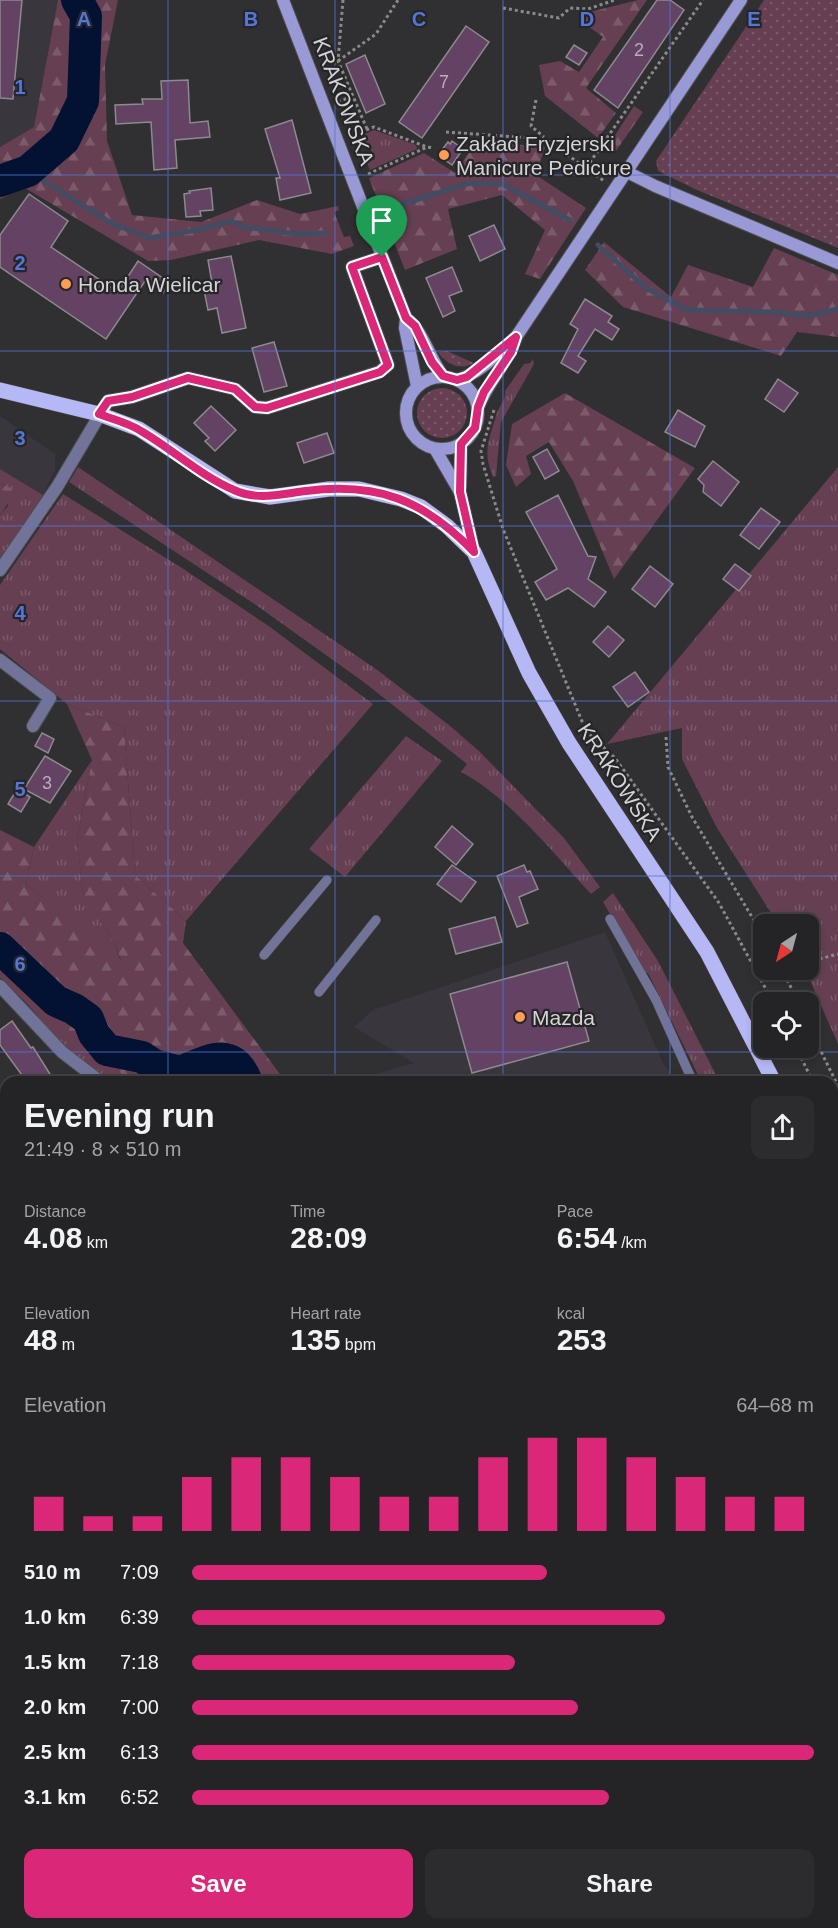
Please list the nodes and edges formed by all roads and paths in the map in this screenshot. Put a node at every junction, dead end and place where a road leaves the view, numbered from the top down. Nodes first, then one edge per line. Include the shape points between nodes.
1 (283, 0) edge
2 (342, 0) edge
3 (615, 0) edge
4 (703, 0) edge
5 (741, 0) edge
6 (397, 1) edge
7 (401, 4) dead end
8 (503, 8) dead end
9 (338, 61) junction
10 (353, 96) junction
11 (536, 100) dead end
12 (338, 102) dead end
13 (367, 129) junction
14 (446, 132) dead end
15 (355, 134) dead end
16 (545, 139) junction
17 (427, 147) junction
18 (434, 148) dead end
19 (586, 168) junction
20 (627, 172) junction
21 (368, 174) dead end
22 (607, 183) dead end
23 (382, 257) junction
24 (838, 263) edge
25 (406, 318) junction
26 (516, 337) junction
27 (443, 376) junction
28 (457, 380) junction
29 (417, 386) junction
30 (0, 390) edge
31 (495, 406) dead end
32 (478, 407) junction
33 (99, 414) junction
34 (461, 444) junction
35 (435, 449) junction
36 (460, 492) junction
37 (474, 552) junction
38 (0, 570) edge
39 (0, 660) edge
40 (33, 726) dead end
41 (666, 737) dead end
42 (327, 880) dead end
43 (610, 919) dead end
44 (753, 919) edge
45 (376, 920) dead end
46 (838, 954) edge
47 (264, 955) dead end
48 (819, 959) edge
49 (0, 986) edge
50 (319, 992) dead end
51 (768, 992) edge
52 (819, 1047) edge
53 (801, 1058) edge
54 (93, 1076) edge
55 (690, 1076) edge
56 (771, 1076) edge
57 (810, 1076) edge
58 (833, 1076) edge

1 - 23 main road, KRAKOWSKA
2 - 9 path
3 - 8 path via 588,9 570,8 559,18
4 - 19 path
5 - 20 main road
6 - 7 path
6 - 9 path via 376,34
9 - 10 path
10 - 12 path
10 - 13 path
11 - 16 path via 531,126
13 - 15 path
13 - 17 path via 374,127
14 - 16 path
16 - 19 path
17 - 18 path
17 - 21 path
19 - 22 path
20 - 24 main road
20 - 26 main road
23 - 25 main road, KRAKOWSKA
23 - 33 street via 352,267 388,365 380,372 267,408 255,407 235,389 188,378 108,401
25 - 27 main road, KRAKOWSKA via 415,326
25 - 29 main road, KRAKOWSKA
26 - 28 main road via 467,377
26 - 32 main road
27 - 28 main road
27 - 29 main road via 429,378
28 - 32 main road via 469,388
29 - 35 main road via 406,404 408,425 415,437
30 - 33 main road
31 - 51 path via 481,451 483,464 503,529 586,731 615,758 719,903
32 - 34 main road via 475,428
33 - 37 main road via 139,429 235,490 270,497 359,489 401,499 437,518
33 - 38 street via 57,487
34 - 35 main road
34 - 36 main road, KRAKOWSKA
35 - 36 main road, KRAKOWSKA
36 - 37 main road, KRAKOWSKA
37 - 56 main road, KRAKOWSKA via 515,645 569,743 706,952
39 - 40 street via 50,698
41 - 44 path via 668,767 692,817
42 - 47 lane
43 - 55 lane via 656,1000
45 - 50 lane
46 - 48 path
49 - 54 street via 62,1052
52 - 58 path
53 - 57 path

